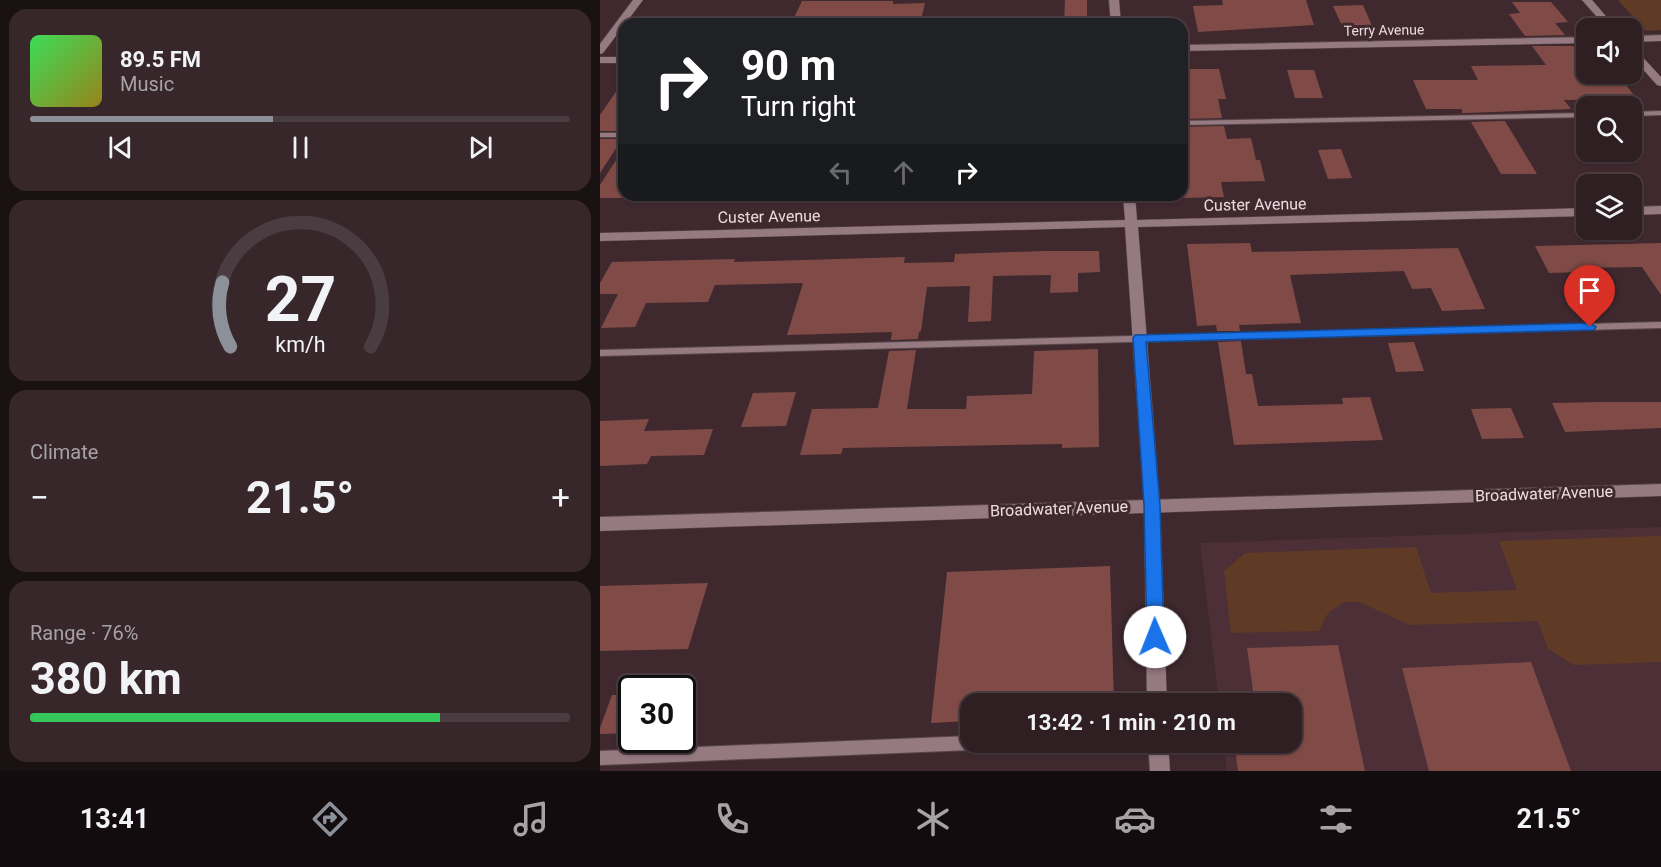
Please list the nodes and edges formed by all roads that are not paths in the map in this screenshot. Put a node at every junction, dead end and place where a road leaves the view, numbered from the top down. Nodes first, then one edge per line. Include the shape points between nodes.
1 (638, 0) edge
2 (1114, 0) edge
3 (1587, 0) edge
4 (625, 18) edge
5 (1116, 18) edge
6 (1603, 18) edge
7 (618, 27) edge
8 (1661, 38) edge
9 (1642, 39) edge
10 (1576, 40) edge
11 (1188, 48) edge
12 (600, 51) edge
13 (600, 60) edge
14 (618, 60) edge
15 (1642, 62) edge
16 (1661, 83) edge
17 (1661, 113) edge
18 (1642, 114) edge
19 (1576, 115) edge
20 (1188, 123) edge
21 (600, 135) edge
22 (618, 135) edge
23 (1129, 201) edge
24 (1642, 210) edge
25 (1661, 210) edge
26 (1576, 212) edge
27 (1131, 224) junction
28 (600, 237) edge
29 (1661, 326) edge
30 (1139, 338) junction
31 (600, 353) edge
32 (1661, 490) edge
33 (1152, 505) junction
34 (600, 524) edge
35 (1157, 693) edge
36 (960, 743) edge
37 (1159, 753) edge
38 (600, 758) edge
39 (1160, 771) edge

1 - 4 street
2 - 5 street
3 - 6 street
7 - 12 street
8 - 9 street
10 - 11 street, Terry Avenue
13 - 14 street
15 - 16 street
17 - 18 lane
19 - 20 lane
21 - 22 lane
23 - 27 street
24 - 25 street
26 - 27 street, Custer Avenue
27 - 28 street, Custer Avenue
27 - 30 street
29 - 30 lane
30 - 31 lane
30 - 33 street
32 - 33 street, Broadwater Avenue
33 - 34 street, Broadwater Avenue
33 - 35 street
36 - 38 lane
37 - 39 street

